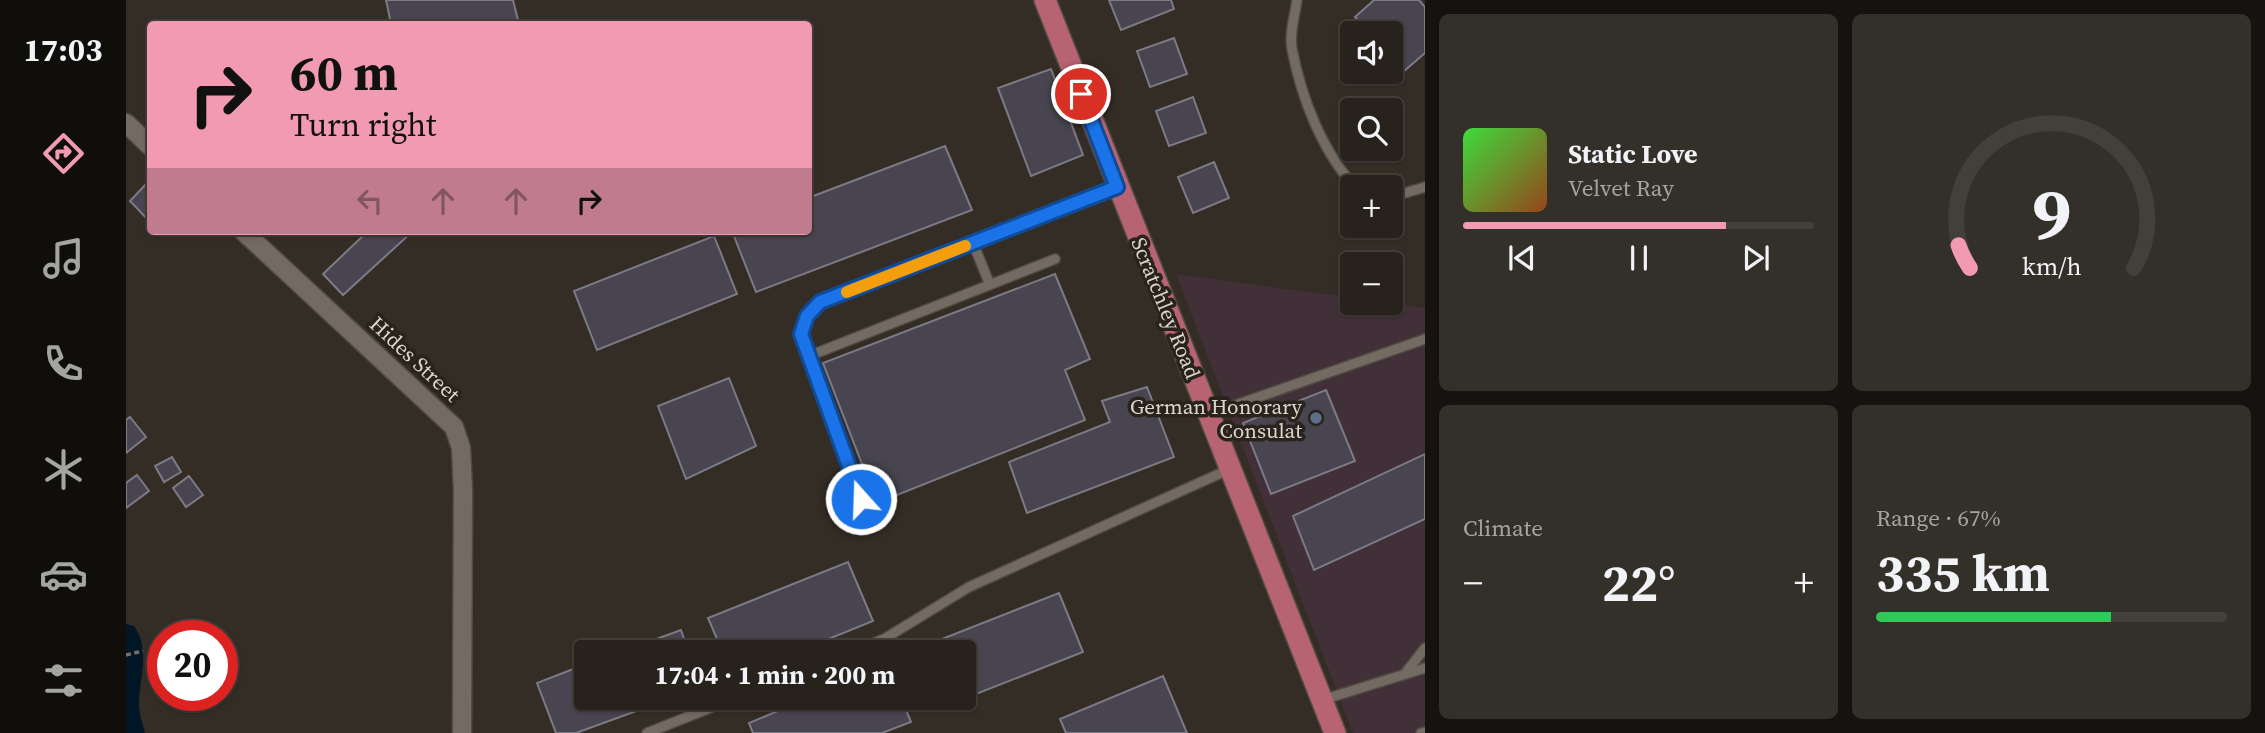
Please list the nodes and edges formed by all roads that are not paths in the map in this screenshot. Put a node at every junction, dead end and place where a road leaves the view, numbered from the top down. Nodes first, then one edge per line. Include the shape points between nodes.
1 (1045, 0) edge
2 (1297, 0) edge
3 (126, 123) edge
4 (147, 143) edge
5 (1343, 175) edge
6 (1117, 187) junction
7 (1425, 187) edge
8 (1403, 193) edge
9 (247, 235) edge
10 (972, 243) junction
11 (1055, 259) dead end
12 (989, 285) junction
13 (1425, 339) edge
14 (809, 356) junction
15 (1210, 414) junction
16 (1232, 468) junction
17 (861, 499) dead end
18 (882, 640) edge
19 (1425, 648) edge
20 (1425, 668) edge
21 (1407, 671) junction
22 (1322, 699) junction
23 (705, 710) edge
24 (462, 733) edge
25 (647, 733) edge
26 (1335, 733) edge

1 - 6 main road, Scratchley Road
2 - 5 lane via 1291,47 1309,108
3 - 4 street
6 - 10 lane
6 - 15 main road, Scratchley Road
7 - 8 lane
9 - 24 street, Hides Street via 454,427 461,448 463,490
10 - 12 lane
10 - 14 lane via 820,302 807,316 801,334
11 - 12 lane
12 - 14 lane
13 - 15 lane
14 - 17 lane
15 - 16 main road, Scratchley Road
16 - 18 lane via 969,587
16 - 22 main road, Scratchley Road
19 - 21 lane
20 - 21 lane
21 - 22 lane
22 - 26 main road, Scratchley Road
23 - 25 lane

